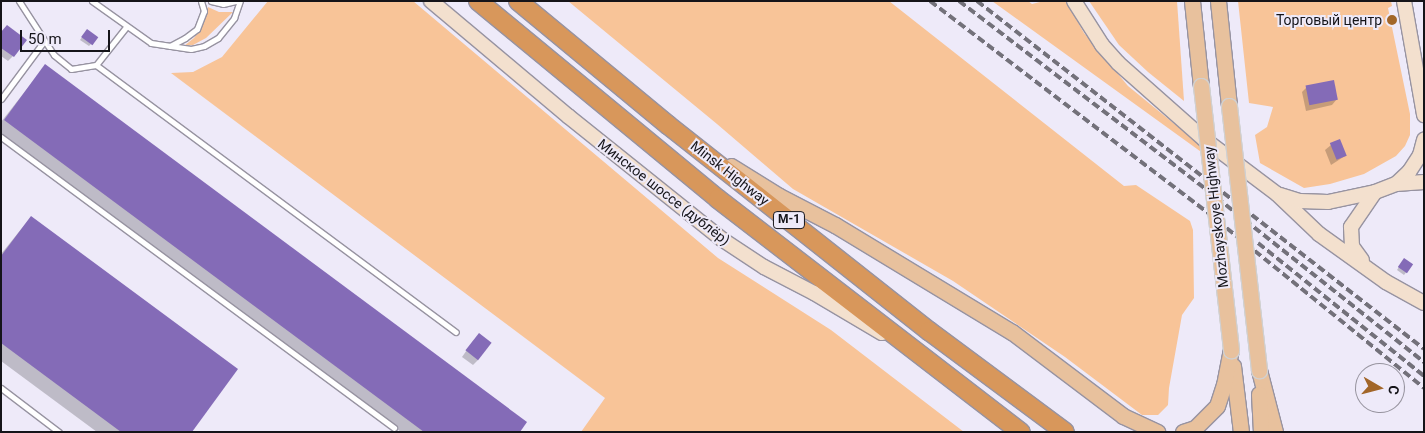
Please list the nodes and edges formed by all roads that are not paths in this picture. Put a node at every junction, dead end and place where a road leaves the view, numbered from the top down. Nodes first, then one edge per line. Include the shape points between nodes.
1 (19, 1) edge
2 (92, 1) edge
3 (201, 1) edge
4 (211, 1) edge
5 (236, 1) edge
6 (240, 1) edge
7 (431, 1) edge
8 (478, 1) edge
9 (518, 1) edge
10 (1074, 1) edge
11 (1192, 1) edge
12 (1218, 1) edge
13 (1404, 1) edge
14 (126, 27) junction
15 (44, 41) junction
16 (169, 46) junction
17 (96, 65) junction
18 (1, 99) edge
19 (1424, 115) edge
20 (668, 125) junction
21 (1, 137) edge
22 (1424, 140) edge
23 (1424, 182) edge
24 (1396, 184) junction
25 (1375, 192) junction
26 (1277, 194) junction
27 (1367, 267) junction
28 (1424, 302) edge
29 (456, 332) dead end
30 (1231, 350) junction
31 (917, 354) junction
32 (1259, 370) junction
33 (1, 388) edge
34 (394, 428) dead end
35 (59, 432) edge
36 (1021, 432) edge
37 (1065, 432) edge
38 (1157, 432) edge
39 (1184, 432) edge
40 (1240, 432) edge
41 (1261, 432) edge
42 (1275, 432) edge

1 - 15 lane
2 - 14 lane
3 - 16 lane via 204,11 197,29
4 - 5 lane via 223,4
6 - 16 lane via 234,18 218,38 191,49
7 - 31 street, Минское шоссе (дублёр) via 723,240 764,267
8 - 31 highway, Minsk Highway / М-1 via 718,199
9 - 20 highway, Minsk Highway / М-1
10 - 26 street via 1102,45 1124,69 1204,139
11 - 30 main road, Mozhayskoye Highway, bridge
12 - 32 main road, Mozhayskoye Highway, bridge
13 - 19 street
14 - 16 lane via 151,43
14 - 17 lane
15 - 17 lane via 54,56 71,69
15 - 18 lane
17 - 29 lane
20 - 37 highway, Minsk Highway / М-1 via 922,325
20 - 38 main road via 779,196 835,225 1012,332 1123,416
21 - 34 lane
22 - 24 street via 1420,155
23 - 24 street
24 - 25 street
25 - 26 street via 1316,203
25 - 27 street via 1351,227 1352,246
26 - 27 street via 1319,234
27 - 28 street via 1386,282
30 - 39 main road via 1217,406 1195,428
30 - 40 main road, Mozhayskoye Highway
31 - 36 highway, Minsk Highway / М-1
32 - 41 main road, Mozhayskoye Highway
32 - 42 main road
33 - 35 lane

